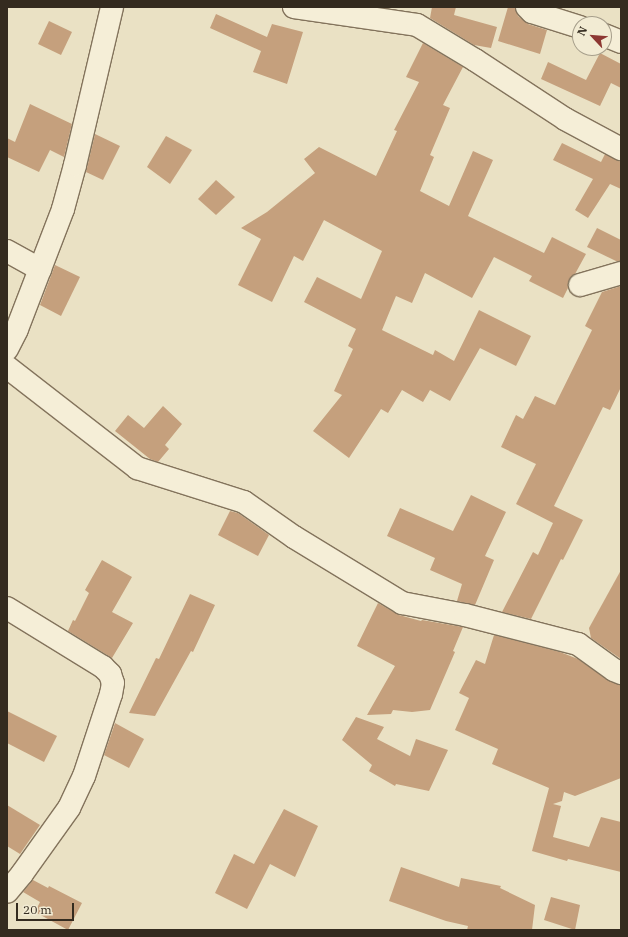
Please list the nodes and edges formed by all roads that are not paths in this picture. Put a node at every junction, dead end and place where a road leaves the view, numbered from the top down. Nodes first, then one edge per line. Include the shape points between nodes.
1 (112, 7) edge
2 (294, 7) edge
3 (527, 7) edge
4 (419, 16) edge
5 (572, 24) edge
6 (621, 149) edge
7 (7, 251) edge
8 (40, 269) junction
9 (621, 273) edge
10 (580, 285) dead end
11 (7, 349) edge
12 (7, 367) edge
13 (7, 608) edge
14 (621, 673) edge
15 (7, 892) edge

1 - 8 street via 71,180
2 - 4 street
3 - 5 street via 532,12
4 - 6 street via 475,60 565,118
7 - 8 street
8 - 11 street
9 - 10 street
12 - 14 street via 137,468 244,502 294,537 402,603 465,615 578,644
13 - 15 street via 103,667 110,674 113,684 84,776 69,808

